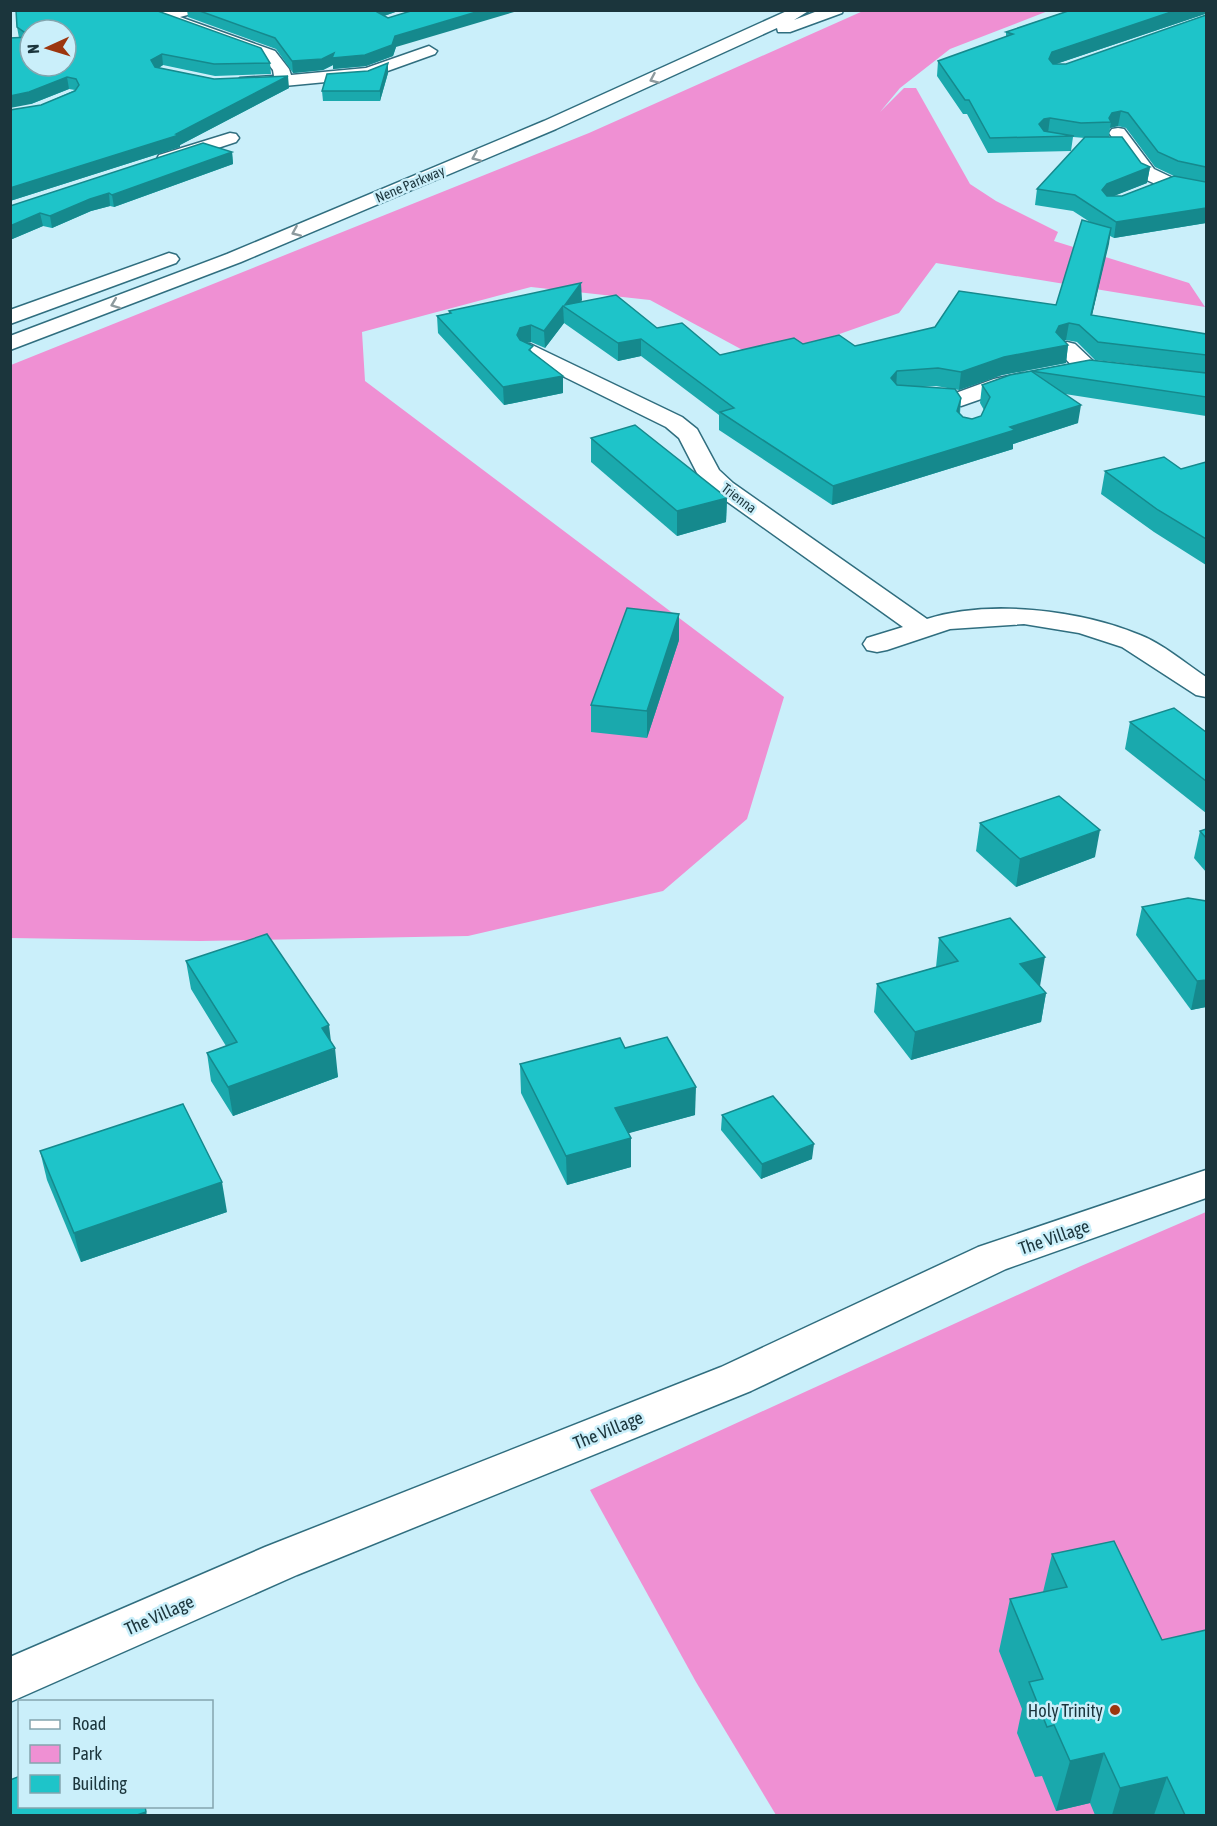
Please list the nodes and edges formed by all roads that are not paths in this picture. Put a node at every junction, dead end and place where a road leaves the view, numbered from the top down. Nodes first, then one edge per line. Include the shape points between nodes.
1 (189, 10) edge
2 (803, 10) edge
3 (836, 10) edge
4 (156, 14) edge
5 (429, 51) dead end
6 (696, 60) junction
7 (284, 81) junction
8 (227, 83) edge
9 (230, 138) dead end
10 (1102, 145) edge
11 (153, 164) edge
12 (1169, 183) junction
13 (1206, 191) edge
14 (1141, 194) edge
15 (183, 254) dead end
16 (10, 318) edge
17 (10, 344) edge
18 (530, 351) edge
19 (1206, 382) edge
20 (936, 394) edge
21 (961, 399) junction
22 (971, 421) edge
23 (924, 629) junction
24 (877, 644) dead end
25 (1206, 689) edge
26 (1206, 1184) edge
27 (10, 1680) edge

1 - 4 main road
2 - 6 main road, Nene Parkway
3 - 6 main road
4 - 7 main road via 269,54 281,69
5 - 7 main road via 368,73
6 -> 17 main road, Nene Parkway via 245,254
7 - 8 main road
9 - 11 main road
10 - 12 main road via 1122,139 1147,173
12 - 13 main road
12 - 14 main road
15 - 16 main road
18 - 23 main road, Trienna via 674,422 688,434 709,473 724,488
19 - 21 main road via 1066,366
20 - 21 main road
21 - 22 main road via 974,414
23 - 24 main road
23 - 25 main road via 947,621 1024,616 1084,626 1132,641
26 - 27 main road, The Village via 992,1258 736,1379 280,1562

